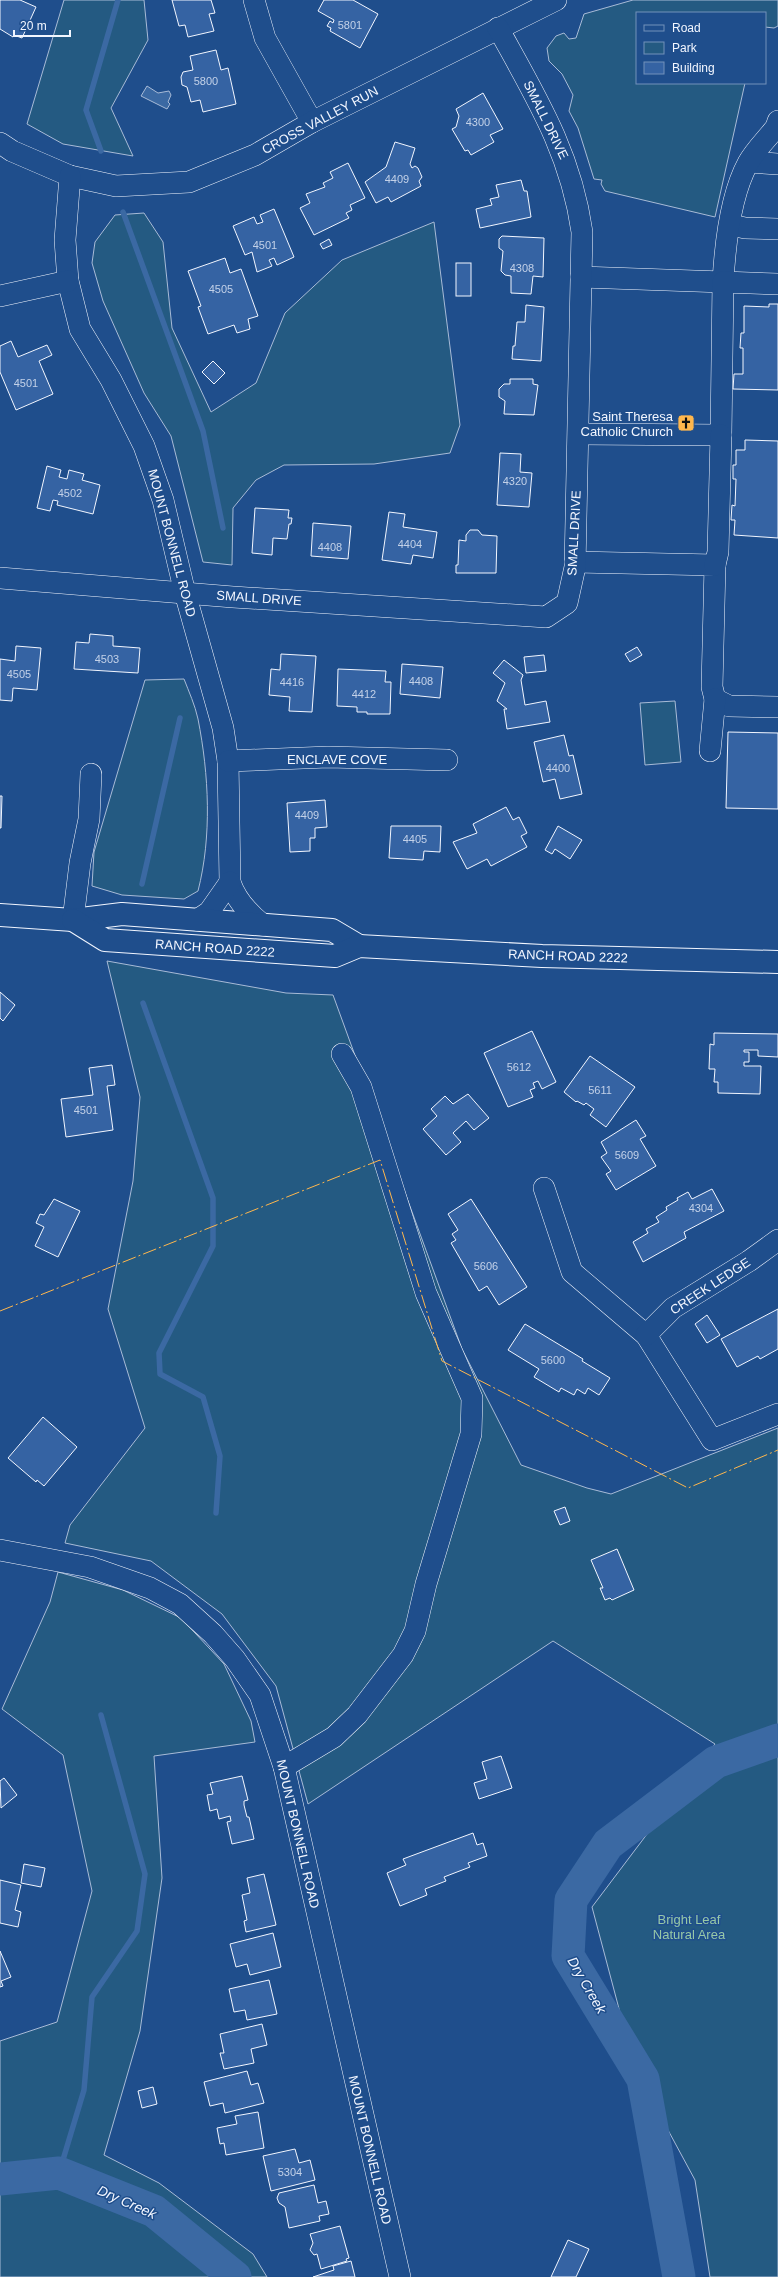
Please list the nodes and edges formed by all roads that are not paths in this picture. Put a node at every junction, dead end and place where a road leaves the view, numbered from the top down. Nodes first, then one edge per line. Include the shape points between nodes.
1 (254, 0) edge
2 (556, 0) edge
3 (498, 28) junction
4 (778, 121) edge
5 (312, 122) junction
6 (0, 143) edge
7 (749, 162) junction
8 (778, 164) edge
9 (70, 176) junction
10 (731, 224) junction
11 (778, 229) edge
12 (581, 277) junction
13 (68, 281) junction
14 (723, 282) junction
15 (778, 284) edge
16 (0, 296) edge
17 (579, 434) junction
18 (721, 435) junction
19 (575, 562) junction
20 (715, 565) junction
21 (0, 578) edge
22 (185, 593) junction
23 (715, 699) junction
24 (778, 707) edge
25 (710, 751) dead end
26 (446, 760) dead end
27 (228, 761) junction
28 (91, 774) dead end
29 (230, 882) junction
30 (0, 914) edge
31 (73, 920) junction
32 (197, 920) junction
33 (263, 925) junction
34 (359, 946) junction
35 (778, 962) edge
36 (342, 1054) dead end
37 (544, 1188) dead end
38 (778, 1240) edge
39 (646, 1335) junction
40 (778, 1414) edge
41 (0, 1550) edge
42 (284, 1767) junction
43 (400, 2277) edge

1 - 5 street via 265,38
2 - 3 street, CROSS VALLEY RUN
3 - 5 street, CROSS VALLEY RUN
3 - 12 street, SMALL DRIVE via 551,126 568,168 582,232
4 - 7 street
5 - 9 street, CROSS VALLEY RUN via 255,155 189,182 116,186
6 - 9 street via 12,151
7 - 8 street
7 - 10 street via 736,188
9 - 13 street, MOUNT BONNELL ROAD via 65,240
10 - 11 street via 745,228
10 - 14 street via 725,251
12 - 14 street
12 - 17 street, SMALL DRIVE
13 - 16 street
13 - 22 street, MOUNT BONNELL ROAD via 80,330 110,380 144,446 163,500
14 - 15 street
14 - 18 street
17 - 18 street
17 - 19 street, SMALL DRIVE
18 - 20 street via 718,552
19 - 20 street
19 - 22 street, SMALL DRIVE via 567,604 546,617
20 - 23 street via 712,687
21 - 22 street, SMALL DRIVE
22 - 27 street, MOUNT BONNELL ROAD via 223,728
23 - 24 street via 729,706
23 - 25 street
26 - 27 street, ENCLAVE COVE via 328,757
27 - 29 street, MOUNT BONNELL ROAD
28 - 31 street via 89,819 80,863
29 - 32 street via 209,912
29 - 33 street, MOUNT BONNELL ROAD via 245,910
30 - 31 main road, RANCH ROAD 2222
31 - 32 main road, RANCH ROAD 2222 via 122,914
31 - 34 main road, RANCH ROAD 2222 via 105,940 335,956
32 - 33 main road, RANCH ROAD 2222
33 - 34 main road, RANCH ROAD 2222 via 332,930
34 - 35 main road, RANCH ROAD 2222 via 542,956
36 - 42 street via 362,1087 426,1292 472,1398 471,1434 426,1584 415,1631 403,1655 357,1715 334,1737
37 - 39 street via 572,1272
38 - 39 street, CREEK LEDGE via 673,1308
39 - 40 street via 712,1440
41 - 42 street, MOUNT BONNELL ROAD via 90,1567 150,1588 180,1604 213,1634 235,1659 260,1695
42 - 43 street, MOUNT BONNELL ROAD

